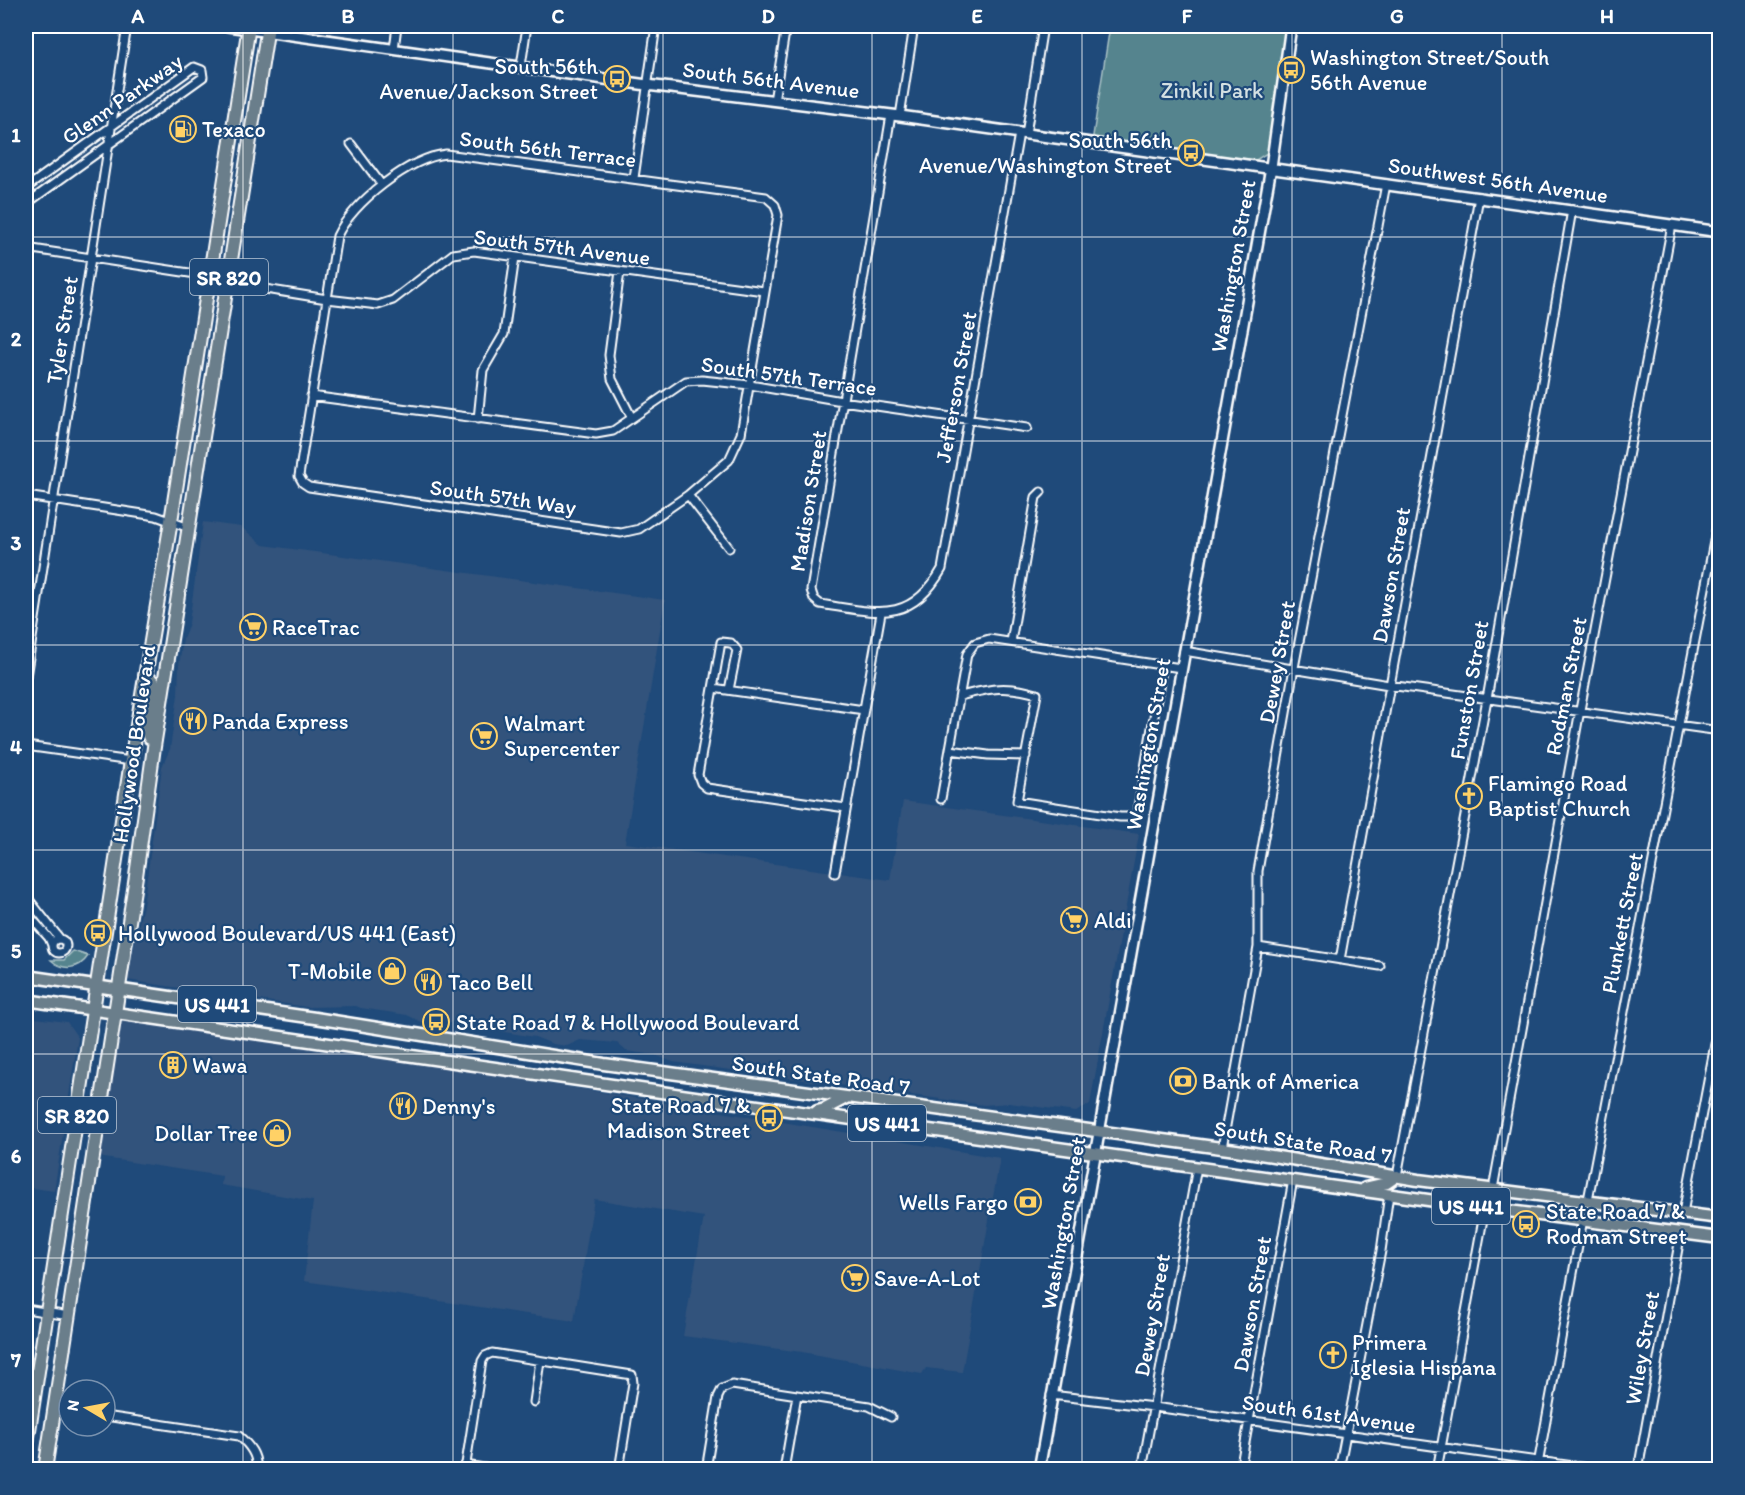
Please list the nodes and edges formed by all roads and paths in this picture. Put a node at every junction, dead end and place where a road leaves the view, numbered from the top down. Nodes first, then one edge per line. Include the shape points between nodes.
1 (127, 26) edge
2 (228, 26) edge
3 (398, 26) edge
4 (527, 26) edge
5 (656, 26) edge
6 (786, 26) edge
7 (914, 26) edge
8 (1043, 26) edge
9 (1291, 26) edge
10 (248, 27) edge
11 (267, 28) edge
12 (394, 49) junction
13 (521, 66) junction
14 (647, 85) junction
15 (774, 100) junction
16 (896, 115) junction
17 (111, 128) junction
18 (1022, 134) junction
19 (351, 144) dead end
20 (108, 146) junction
21 (1271, 167) junction
22 (634, 178) junction
23 (381, 184) junction
24 (1386, 184) junction
25 (26, 188) edge
26 (1479, 197) junction
27 (220, 202) junction
28 (26, 204) edge
29 (775, 205) joint
30 (1572, 210) junction
31 (1672, 225) junction
32 (1719, 232) edge
33 (26, 248) edge
34 (92, 257) junction
35 (515, 257) junction
36 (620, 271) junction
37 (209, 276) junction
38 (228, 283) junction
39 (764, 291) junction
40 (327, 299) junction
41 (750, 385) junction
42 (311, 396) junction
43 (842, 401) junction
44 (632, 418) junction
45 (478, 419) junction
46 (969, 420) junction
47 (1027, 428) dead end
48 (303, 483) joint
49 (1041, 492) dead end
50 (688, 495) junction
51 (26, 496) edge
52 (52, 499) junction
53 (1719, 510) edge
54 (171, 521) junction
55 (188, 534) junction
56 (729, 548) dead end
57 (880, 613) junction
58 (1011, 642) junction
59 (1184, 651) junction
60 (1163, 665) junction
61 (1181, 668) junction
62 (1294, 668) junction
63 (146, 675) junction
64 (26, 677) edge
65 (1389, 685) junction
66 (713, 688) junction
67 (729, 690) junction
68 (960, 696) junction
69 (1486, 699) junction
70 (864, 710) junction
71 (1580, 710) junction
72 (1677, 726) junction
73 (1719, 731) edge
74 (26, 746) edge
75 (154, 747) junction
76 (950, 750) junction
77 (1026, 756) junction
78 (131, 761) junction
79 (149, 783) junction
80 (941, 799) dead end
81 (846, 808) junction
82 (835, 873) dead end
83 (26, 896) edge
84 (26, 912) edge
85 (60, 939) junction
86 (52, 945) junction
87 (1258, 947) junction
88 (1340, 960) junction
89 (1380, 966) dead end
90 (26, 976) edge
91 (97, 986) junction
92 (119, 989) junction
93 (26, 1000) edge
94 (93, 1009) junction
95 (115, 1012) junction
96 (1719, 1018) edge
97 (852, 1099) junction
98 (811, 1113) junction
99 (829, 1115) junction
100 (1099, 1132) junction
101 (1222, 1148) junction
102 (1095, 1152) junction
103 (1197, 1167) junction
104 (1397, 1176) junction
105 (1293, 1180) junction
106 (1418, 1180) junction
107 (1492, 1189) junction
108 (1359, 1190) junction
109 (1389, 1194) junction
110 (1588, 1200) junction
111 (1485, 1208) junction
112 (1683, 1213) junction
113 (1714, 1217) edge
114 (1583, 1220) junction
115 (1654, 1229) junction
116 (1681, 1232) junction
117 (1719, 1238) edge
118 (26, 1309) edge
119 (47, 1312) junction
120 (69, 1316) junction
121 (540, 1360) junction
122 (797, 1395) junction
123 (1051, 1395) junction
124 (534, 1402) dead end
125 (1154, 1407) junction
126 (55, 1409) joint
127 (117, 1418) edge
128 (891, 1418) dead end
129 (1249, 1421) junction
130 (28, 1423) edge
131 (1346, 1435) junction
132 (1441, 1448) junction
133 (26, 1450) edge
134 (1539, 1461) junction
135 (465, 1467) edge
136 (45, 1470) edge
137 (256, 1470) edge
138 (497, 1470) edge
139 (620, 1470) edge
140 (706, 1470) edge
141 (784, 1470) edge
142 (1039, 1470) edge
143 (1142, 1470) edge
144 (1240, 1470) edge
145 (1339, 1470) edge
146 (1437, 1470) edge
147 (1538, 1470) edge
148 (1602, 1470) edge
149 (1638, 1470) edge

1 - 17 street, Tyler Street
2 - 10 street, South 56th Avenue
3 - 12 street
4 - 13 street
5 - 14 street
6 - 15 street
7 - 16 street, Madison Street
8 - 18 street, Jefferson Street
9 - 21 street, Washington Street
10 - 11 street, South 56th Avenue
10 - 27 highway, Hollywood Boulevard / SR 820
11 - 12 street, South 56th Avenue
11 - 38 highway, Hollywood Boulevard / SR 820
12 - 13 street, South 56th Avenue
13 - 14 street, South 56th Avenue
14 - 15 street, South 56th Avenue
14 - 22 street
15 - 16 street, South 56th Avenue
16 - 18 street, South 56th Avenue
16 - 43 street, Madison Street
17 - 20 street, Tyler Street
17 - 20 street, Glenn Parkway via 194,67 202,70 203,77
17 - 25 street, Glenn Parkway
18 - 21 street, South 56th Avenue
18 - 46 street, Jefferson Street
19 - 23 street
20 - 28 street, Glenn Parkway
20 - 34 street, Tyler Street
21 - 24 street, Southwest 56th Avenue
21 - 59 street, Washington Street
22 - 23 street, South 56th Terrace via 446,154 433,155
22 - 29 street, South 56th Terrace via 765,197
23 - 40 street, South 56th Terrace via 343,223 337,236
24 - 26 street, Southwest 56th Avenue
24 - 62 street, Dewey Street
26 - 30 street, Southwest 56th Avenue
26 - 65 street, Dawson Street
27 - 37 highway, Hollywood Boulevard / SR 820
27 - 38 highway via 226,217 217,272 219,279
29 - 39 street, South 57th Way via 778,216
30 - 31 street, Southwest 56th Avenue
30 - 69 street, Funston Street
31 - 32 street, Southwest 56th Avenue
31 - 71 street, Rodman Street
33 - 34 street
34 - 37 street
34 - 52 street, Tyler Street
35 - 36 street, South 57th Avenue
35 - 40 street, South 57th Avenue via 474,251 453,254 393,300 378,305
35 - 45 street via 504,334 483,370
36 - 39 street, South 57th Avenue
36 - 44 street via 609,355 612,379
37 - 54 highway, Hollywood Boulevard / SR 820
38 - 40 street, South 57th Avenue
38 - 55 highway, Hollywood Boulevard / SR 820
39 - 41 street, South 57th Way
40 - 42 street, South 56th Terrace
41 - 43 street, South 57th Terrace
41 - 44 street, South 57th Terrace via 686,381
41 - 50 street, South 57th Way via 741,434 729,460
42 - 45 street, South 57th Terrace
42 - 48 street, South 56th Terrace via 299,476
43 - 46 street, South 57th Terrace
43 - 57 street, Madison Street via 811,590 813,599 820,604
44 - 45 street, South 57th Terrace via 613,431 596,434
46 - 47 street, South 57th Terrace
46 - 57 street, Jefferson Street via 942,569 920,598 902,609
48 - 50 street, South 57th Way via 309,487 621,533 639,529
49 - 58 street via 1036,497
50 - 56 street
51 - 52 street
52 - 54 street
52 - 64 street, Tyler Street
53 - 72 street, Plunkett Street
54 - 55 street
54 - 55 street
54 - 63 highway, Hollywood Boulevard / SR 820
55 - 75 highway, Hollywood Boulevard / SR 820
57 - 70 street
58 - 60 street
58 - 68 street via 989,639 975,643 968,654
59 - 61 street, Washington Street
59 - 62 street
60 - 61 street
60 - 77 street via 1137,813 1119,817 1017,801
61 - 100 street, Washington Street
62 - 65 street
62 - 87 street, Dewey Street via 1258,871
63 - 75 highway via 153,682 148,734
63 - 78 highway, Hollywood Boulevard / SR 820
65 - 69 street
65 - 88 street, Dawson Street
66 - 67 street
66 - 67 street via 721,642 731,643 737,650
66 - 81 street via 698,775 701,783 707,788
67 - 70 street
68 - 76 street
68 - 77 street via 999,688 1037,694
69 - 71 street
69 - 104 street, Funston Street
70 - 81 street
71 - 72 street
71 - 107 street, Rodman Street
72 - 73 street
72 - 110 street, Plunkett Street
74 - 78 street
75 - 79 highway, Hollywood Boulevard / SR 820
76 - 77 street
76 - 80 street
78 - 79 highway via 142,769
78 - 91 highway, Hollywood Boulevard / SR 820
79 - 92 highway, Hollywood Boulevard / SR 820
81 - 82 street
83 - 85 street
84 - 86 street
85 - 86 street
85 - 86 street via 66,944 63,952 56,952
87 - 88 street
87 - 101 street, Dewey Street
88 - 89 street
90 - 91 main road, South State Road 7 / US 441
91 - 92 main road, South State Road 7 / US 441
91 - 94 highway, Hollywood Boulevard / SR 820
92 - 95 highway, Hollywood Boulevard / SR 820
92 - 97 main road, South State Road 7 / US 441
93 - 94 main road, South State Road 7 / US 441
94 - 95 main road, South State Road 7 / US 441
94 - 119 highway, Hollywood Boulevard / SR 820
95 - 98 main road, South State Road 7 / US 441
95 - 120 highway, Hollywood Boulevard / SR 820
96 - 112 street
97 - 98 main road
97 - 99 main road
97 - 100 main road, South State Road 7 / US 441
98 - 99 main road, South State Road 7 / US 441
99 - 102 main road, South State Road 7 / US 441
100 - 101 main road, South State Road 7 / US 441
100 - 102 street, Washington Street
101 - 104 main road, South State Road 7 / US 441
102 - 103 main road, South State Road 7 / US 441
102 - 123 street, Washington Street
103 - 105 main road, South State Road 7 / US 441
103 - 125 street, Dewey Street
104 - 106 main road, South State Road 7 / US 441
104 - 108 main road via 1387,1183
105 - 108 main road, South State Road 7 / US 441
105 - 129 street, Dawson Street
106 - 107 main road, South State Road 7 / US 441
106 - 109 main road
107 - 110 main road, South State Road 7 / US 441
108 - 109 main road, South State Road 7 / US 441
109 - 111 main road, South State Road 7 / US 441
109 - 131 street
110 - 112 main road, South State Road 7 / US 441
111 - 114 main road, South State Road 7 / US 441
111 - 132 street
112 - 113 main road, South State Road 7 / US 441
112 - 115 main road via 1671,1226
113 - 116 main road via 1693,1220
114 - 115 main road, South State Road 7 / US 441
114 - 134 street
115 - 116 main road, South State Road 7 / US 441
116 - 117 main road, South State Road 7 / US 441
116 - 149 street, Wiley Street
118 - 119 street
119 - 120 street
119 - 130 highway, Hollywood Boulevard / SR 820
120 - 126 highway, Hollywood Boulevard / SR 820
121 - 124 street
121 - 135 street via 492,1353 485,1356
121 - 139 street via 632,1375
122 - 128 street via 869,1406
122 - 140 street via 732,1385 722,1389
122 - 141 street
123 - 125 street, South 61st Avenue
123 - 142 street, Washington Street
125 - 129 street, South 61st Avenue
125 - 143 street, Dewey Street
126 - 136 highway, Hollywood Boulevard / SR 820
127 - 137 street via 239,1436 250,1445
129 - 131 street, South 61st Avenue
129 - 144 street, Dawson Street
130 - 133 highway, Hollywood Boulevard / SR 820
131 - 132 street, South 61st Avenue
131 - 145 street
132 - 134 street, South 61st Avenue
132 - 146 street
134 - 147 street
134 - 148 street, South 61st Avenue
135 - 138 street

